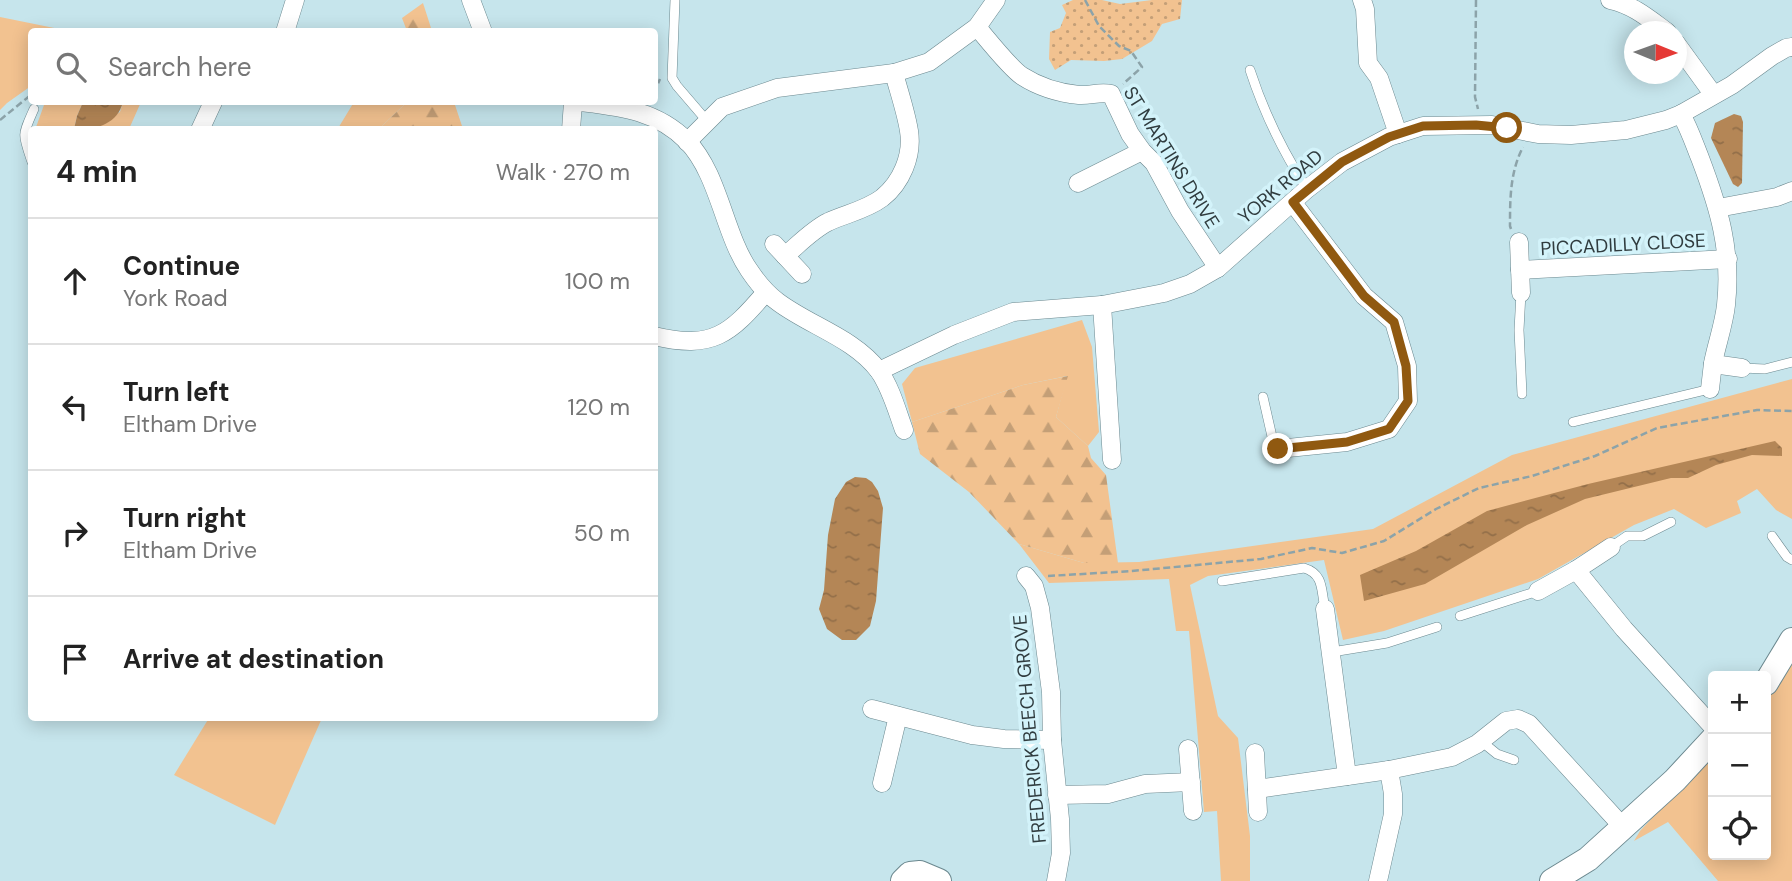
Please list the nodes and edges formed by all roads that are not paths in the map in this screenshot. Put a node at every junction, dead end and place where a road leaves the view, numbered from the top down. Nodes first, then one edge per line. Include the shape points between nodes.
1 (295, 0) edge
2 (471, 0) edge
3 (675, 0) edge
4 (996, 0) edge
5 (1362, 0) edge
6 (1619, 1) edge
7 (1652, 21) edge
8 (978, 27) junction
9 (286, 28) edge
10 (482, 28) edge
11 (1792, 47) edge
12 (1687, 58) edge
13 (1250, 70) dead end
14 (894, 74) junction
15 (1713, 94) junction
16 (212, 105) edge
17 (573, 105) edge
18 (605, 105) edge
19 (34, 109) dead end
20 (1681, 114) junction
21 (707, 121) junction
22 (202, 126) edge
23 (571, 126) edge
24 (1398, 134) junction
25 (687, 142) junction
26 (28, 150) edge
27 (1142, 151) junction
28 (1078, 183) dead end
29 (1307, 190) junction
30 (1792, 191) edge
31 (1293, 202) junction
32 (1718, 208) junction
33 (1519, 242) road end
34 (1728, 259) junction
35 (1217, 268) junction
36 (1520, 270) junction
37 (802, 274) dead end
38 (766, 292) junction
39 (1521, 293) joint
40 (1102, 305) junction
41 (658, 337) edge
42 (1792, 362) edge
43 (1713, 364) junction
44 (1742, 368) joint
45 (879, 371) junction
46 (1710, 389) joint
47 (1522, 394) dead end
48 (1263, 397) dead end
49 (1573, 422) dead end
50 (904, 430) dead end
51 (1278, 449) joint
52 (1112, 460) dead end
53 (1671, 522) dead end
54 (1772, 537) dead end
55 (1611, 547) joint
56 (1792, 560) edge
57 (1576, 570) junction
58 (1026, 576) road end
59 (1222, 581) dead end
60 (1538, 591) joint
61 (1325, 609) joint
62 (1460, 616) dead end
63 (1437, 627) dead end
64 (1792, 640) edge
65 (1332, 652) junction
66 (1771, 675) edge
67 (872, 709) dead end
68 (898, 716) junction
69 (1708, 722) edge
70 (1052, 740) junction
71 (1480, 741) junction
72 (1708, 744) edge
73 (1188, 749) dead end
74 (1255, 753) dead end
75 (1514, 760) dead end
76 (1389, 770) junction
77 (1347, 776) junction
78 (1191, 782) junction
79 (883, 783) dead end
80 (1257, 789) junction
81 (1058, 795) junction
82 (1193, 811) dead end
83 (1258, 812) dead end
84 (1623, 827) junction
85 (903, 881) edge
86 (939, 881) edge
87 (1056, 881) edge
88 (1378, 881) edge
89 (1552, 881) edge

1 - 9 street
2 - 10 street
3 - 21 lane via 672,78
4 - 8 street
5 - 24 street via 1368,63 1379,78
6 - 7 street
8 - 14 street via 929,62
8 - 27 street, ST MARTINS DRIVE via 1027,79 1055,91 1111,94
11 - 15 street, YORK ROAD
12 - 15 street
13 - 29 lane via 1273,130
14 - 21 street via 777,88 722,107
14 - 37 street via 909,132 902,175 881,199 780,250
15 - 20 street, YORK ROAD
16 - 22 street
17 - 23 street
18 - 25 street via 646,114
19 - 26 lane via 24,131
20 - 24 street, YORK ROAD via 1626,131 1571,135 1485,125 1423,126
20 - 32 street
21 - 25 street
24 - 29 street, YORK ROAD via 1342,162
25 - 38 street via 704,164 748,268
27 - 28 street
27 - 35 street, ST MARTINS DRIVE via 1154,163
29 - 31 street, YORK ROAD
30 - 32 street
31 - 35 street, YORK ROAD
31 - 51 street via 1364,296 1394,322 1406,366 1408,401 1389,429 1347,442
32 - 34 street
33 - 36 street, PICCADILLY CLOSE
34 - 36 street, PICCADILLY CLOSE
34 - 43 street via 1725,309
35 - 40 street, YORK ROAD via 1164,293
36 - 39 street, PICCADILLY CLOSE
38 - 41 street via 720,336 698,341
38 - 45 street via 855,348
39 - 47 lane, PICCADILLY CLOSE
40 - 45 street, YORK ROAD via 1013,312
40 - 52 street
42 - 44 lane via 1765,369
43 - 44 street
43 - 46 street
45 - 50 street
46 - 49 lane
48 - 51 lane
53 - 55 lane via 1643,536 1628,536
54 - 56 lane
55 - 57 street
57 - 60 street
57 - 69 street
58 - 70 street, FREDERICK BEECH GROVE via 1040,608
59 - 61 lane via 1304,568 1318,577
60 - 62 lane
61 - 65 street
63 - 65 lane via 1387,643
64 - 66 street
65 - 77 street
67 - 68 street
68 - 70 street via 972,735
68 - 79 street
70 - 81 street, FREDERICK BEECH GROVE
71 - 75 lane
71 - 76 street via 1452,757
71 - 84 street via 1506,721 1518,719 1529,724
72 - 84 street
73 - 78 street
74 - 80 street
76 - 77 street
76 - 88 street via 1392,814
77 - 80 street
78 - 81 street via 1145,784 1108,794
78 - 82 street
80 - 83 street
81 - 87 street, FREDERICK BEECH GROVE via 1061,853
84 - 89 street via 1588,859
85 - 86 street via 920,873

